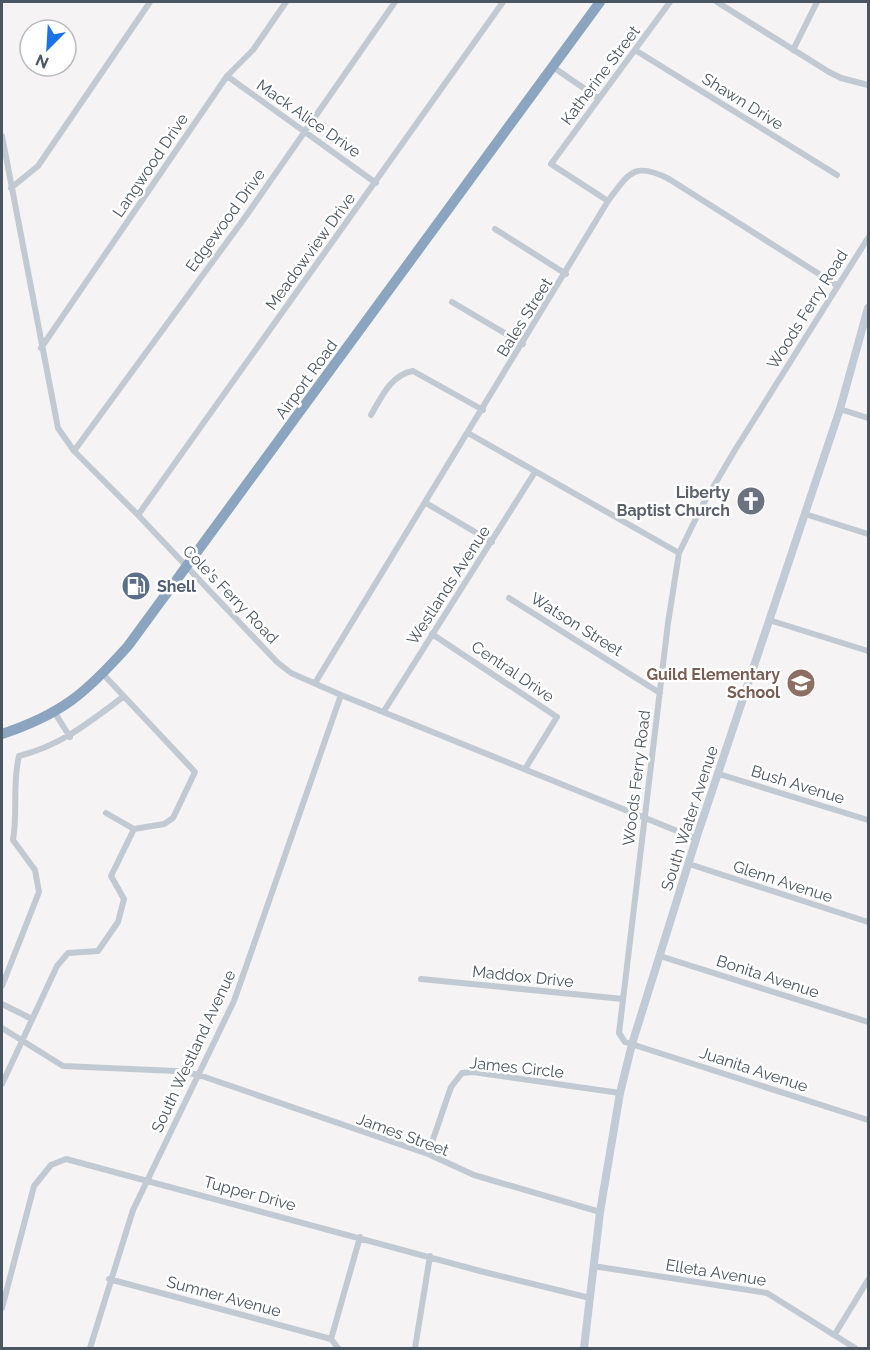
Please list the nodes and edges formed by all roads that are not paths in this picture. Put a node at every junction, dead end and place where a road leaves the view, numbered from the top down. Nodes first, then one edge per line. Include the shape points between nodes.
1 (150, 2) edge
2 (286, 2) edge
3 (395, 2) edge
4 (503, 2) edge
5 (600, 2) edge
6 (670, 2) edge
7 (717, 2) edge
8 (817, 2) edge
9 (635, 50) junction
10 (793, 50) junction
11 (553, 67) junction
12 (226, 76) junction
13 (868, 85) edge
14 (598, 98) junction
15 (306, 131) junction
16 (2, 136) edge
17 (837, 175) dead end
18 (376, 183) junction
19 (11, 189) junction
20 (608, 201) junction
21 (495, 229) dead end
22 (868, 238) edge
23 (566, 274) junction
24 (838, 285) junction
25 (452, 302) dead end
26 (868, 311) edge
27 (523, 344) junction
28 (41, 348) junction
29 (840, 409) junction
30 (483, 410) junction
31 (371, 415) dead end
32 (868, 418) edge
33 (468, 433) junction
34 (74, 452) junction
35 (535, 472) junction
36 (426, 503) junction
37 (806, 514) junction
38 (138, 515) junction
39 (868, 534) edge
40 (492, 542) junction
41 (679, 553) junction
42 (187, 568) junction
43 (509, 598) dead end
44 (769, 620) junction
45 (432, 634) junction
46 (868, 651) edge
47 (103, 674) junction
48 (315, 683) junction
49 (660, 693) junction
50 (340, 695) junction
51 (123, 697) junction
52 (384, 711) junction
53 (55, 713) junction
54 (2, 734) edge
55 (70, 737) junction
56 (525, 769) junction
57 (719, 774) junction
58 (106, 813) dead end
59 (644, 816) junction
60 (868, 820) edge
61 (134, 830) junction
62 (697, 839) junction
63 (689, 864) junction
64 (868, 922) edge
65 (660, 956) junction
66 (421, 979) dead end
67 (2, 986) edge
68 (623, 999) junction
69 (2, 1004) edge
70 (32, 1019) junction
71 (868, 1022) edge
72 (2, 1028) edge
73 (22, 1040) junction
74 (632, 1044) junction
75 (199, 1075) junction
76 (2, 1084) edge
77 (620, 1093) junction
78 (868, 1120) edge
79 (428, 1154) junction
80 (147, 1179) junction
81 (600, 1212) junction
82 (360, 1237) junction
83 (430, 1256) junction
84 (593, 1266) junction
85 (109, 1279) junction
86 (868, 1280) edge
87 (590, 1298) junction
88 (2, 1308) edge
89 (835, 1334) junction
90 (331, 1339) junction
91 (90, 1348) edge
92 (338, 1348) edge
93 (416, 1348) edge
94 (584, 1348) edge
95 (855, 1348) edge

1 - 19 street via 38,166
2 - 12 street, Langwood Drive via 254,50
3 - 15 street, Edgewood Drive
4 - 18 street, Meadowview Drive
5 - 11 highway, Airport Road
6 - 9 street, Katherine Street
7 - 10 street
8 - 10 street
9 - 14 street, Katherine Street
9 - 17 street, Shawn Drive
10 - 13 street via 842,78
11 - 14 street
11 - 42 highway, Airport Road
12 - 15 street, Mack Alice Drive
12 - 28 street, Langwood Drive
14 - 20 street, Katherine Street via 551,164
15 - 18 street, Mack Alice Drive
15 - 34 street, Edgewood Drive
16 - 19 street, Cole's Ferry Road
18 - 38 street, Meadowview Drive
19 - 28 street, Cole's Ferry Road
20 - 23 street, Bales Street
20 - 24 street, Bales Street via 636,169 644,168 669,179
21 - 23 street
22 - 24 street, Woods Ferry Road
23 - 27 street, Bales Street
24 - 41 street, Woods Ferry Road via 730,458
25 - 27 street
26 - 29 main road, South Water Avenue
27 - 30 street, Bales Street
28 - 34 street, Cole's Ferry Road via 58,428
29 - 32 street
29 - 37 main road, South Water Avenue
30 - 31 street via 413,371 392,381
30 - 33 street, Bales Street
33 - 35 street
33 - 36 street, Bales Street
34 - 38 street, Cole's Ferry Road
35 - 40 street, Westlands Avenue
35 - 41 street
36 - 40 street
36 - 48 street, Bales Street
37 - 39 street
37 - 44 main road, South Water Avenue
38 - 42 street, Cole's Ferry Road
40 - 45 street, Westlands Avenue
41 - 49 street, Woods Ferry Road
42 - 47 highway, Airport Road
42 - 48 street, Cole's Ferry Road via 277,662
43 - 49 street, Watson Street
44 - 46 street
44 - 57 main road, South Water Avenue
45 - 52 street, Westlands Avenue
45 - 56 street, Central Drive via 557,717
47 - 51 street
47 - 53 highway, Airport Road
48 - 50 street, Cole's Ferry Road
49 - 59 street, Woods Ferry Road
50 - 52 street, Cole's Ferry Road
50 - 75 street, South Westland Avenue via 243,978
51 - 55 street
51 - 61 street via 195,772 173,818 164,824
52 - 56 street, Cole's Ferry Road
53 - 54 highway, Airport Road
53 - 55 street
55 - 67 street via 19,756 16,766 13,840 35,870 39,892
56 - 59 street, Cole's Ferry Road
57 - 60 street, Bush Avenue
57 - 62 main road, South Water Avenue
58 - 61 street
59 - 62 street, Cole's Ferry Road
59 - 68 street, Woods Ferry Road
61 - 70 street via 111,876 124,899 118,922 98,951 68,953 57,966
62 - 63 main road, South Water Avenue
63 - 64 street, Glenn Avenue
63 - 65 main road, South Water Avenue
65 - 71 street, Bonita Avenue
65 - 74 main road, South Water Avenue
66 - 68 street, Maddox Drive
68 - 74 street, Woods Ferry Road via 619,1033
69 - 70 street
70 - 73 street
72 - 73 street, James Street
73 - 75 street, James Street via 63,1066
73 - 76 street
74 - 77 main road, South Water Avenue
74 - 78 street, Juanita Avenue
75 - 79 street, James Street
75 - 80 street, South Westland Avenue
77 - 79 street, James Circle via 462,1073 451,1087
77 - 81 main road, South Water Avenue
79 - 81 street, James Street via 474,1175
80 - 82 street, Tupper Drive
80 - 85 street, South Westland Avenue
80 - 88 street, Tupper Drive via 66,1159 51,1165 34,1186
81 - 84 main road, South Water Avenue
82 - 83 street, Tupper Drive
82 - 90 street
83 - 87 street, Tupper Drive
83 - 93 street
84 - 87 main road, South Water Avenue
84 - 89 street, Elleta Avenue via 767,1293
85 - 90 street, Sumner Avenue
85 - 91 street, South Westland Avenue
86 - 89 street
87 - 94 main road, South Water Avenue
89 - 95 street, Elleta Avenue
90 - 92 street

